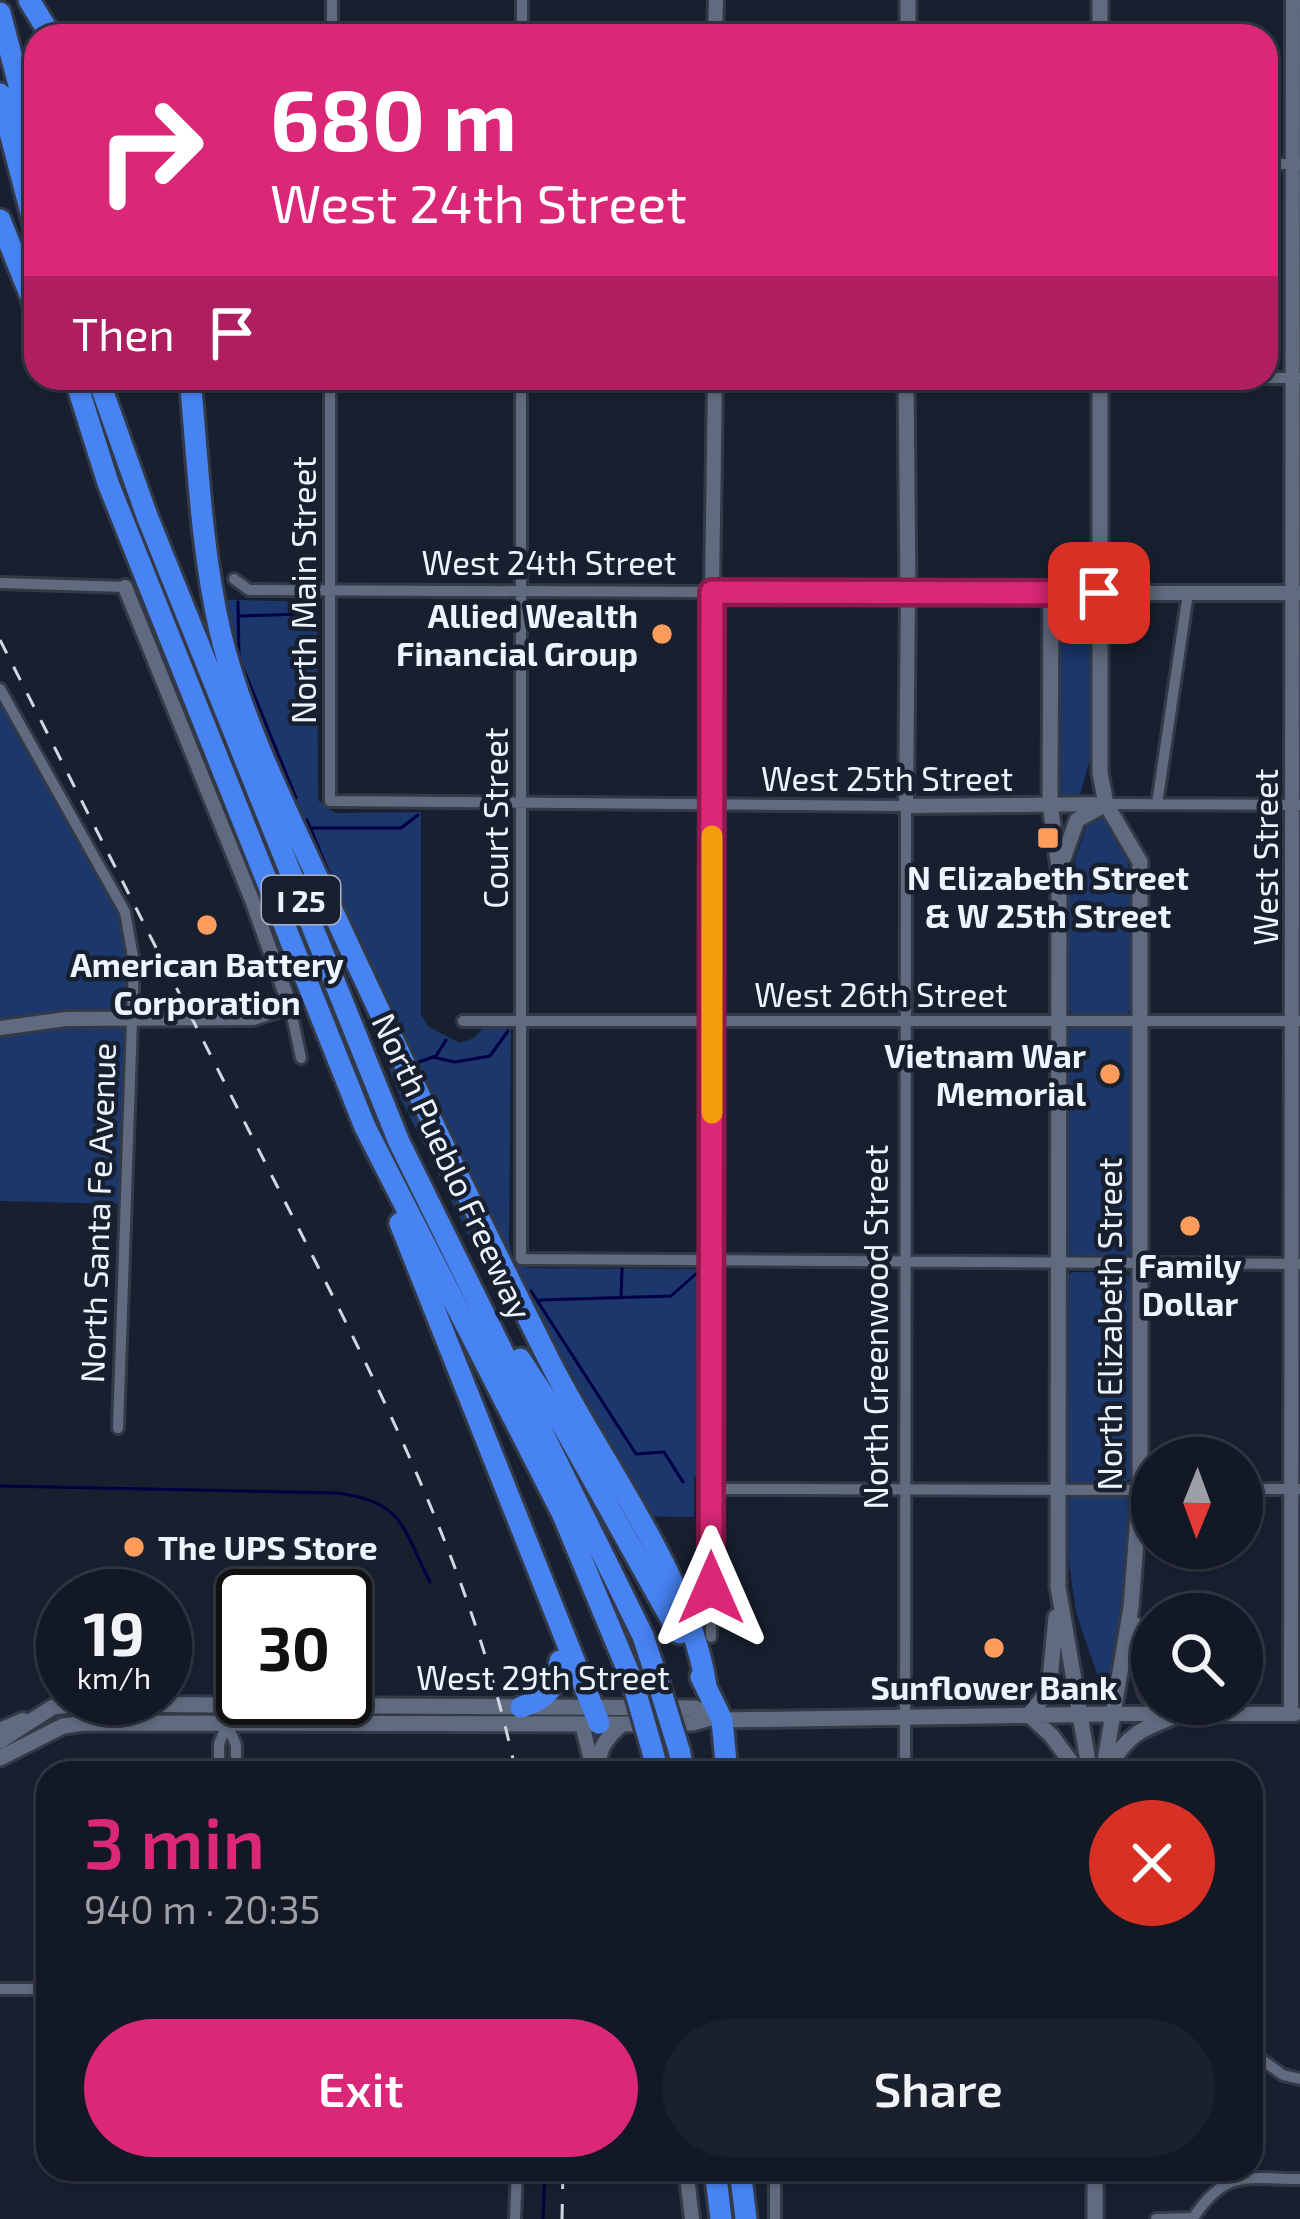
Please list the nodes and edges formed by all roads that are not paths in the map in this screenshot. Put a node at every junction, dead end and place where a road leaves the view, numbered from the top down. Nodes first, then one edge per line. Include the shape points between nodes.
1 (1293, 0) edge
2 (0, 13) edge
3 (0, 94) edge
4 (24, 104) edge
5 (1297, 164) edge
6 (24, 186) edge
7 (0, 220) edge
8 (24, 279) edge
9 (1297, 378) edge
10 (75, 390) edge
11 (102, 390) edge
12 (187, 390) edge
13 (330, 390) edge
14 (521, 390) edge
15 (715, 390) edge
16 (906, 390) edge
17 (1100, 390) edge
18 (234, 579) dead end
19 (0, 583) edge
20 (125, 587) joint
21 (331, 592) junction
22 (522, 592) junction
23 (712, 592) junction
24 (908, 592) junction
25 (1051, 592) junction
26 (1099, 593) junction
27 (1188, 593) junction
28 (1295, 593) edge
29 (0, 689) edge
30 (330, 801) joint
31 (1050, 804) junction
32 (1106, 804) junction
33 (1156, 804) junction
34 (522, 805) junction
35 (1296, 805) edge
36 (712, 806) junction
37 (906, 806) junction
38 (1059, 868) junction
39 (290, 1006) junction
40 (129, 1018) junction
41 (906, 1020) junction
42 (1059, 1020) junction
43 (1140, 1020) junction
44 (463, 1021) dead end
45 (522, 1021) junction
46 (712, 1021) junction
47 (1296, 1021) edge
48 (0, 1028) edge
49 (302, 1058) dead end
50 (365, 1127) junction
51 (711, 1261) junction
52 (906, 1262) junction
53 (1058, 1263) junction
54 (1296, 1264) edge
55 (1139, 1265) junction
56 (468, 1278) junction
57 (118, 1427) dead end
58 (1144, 1437) edge
59 (711, 1489) junction
60 (1058, 1489) junction
61 (1263, 1489) edge
62 (1296, 1489) edge
63 (905, 1490) junction
64 (1131, 1490) edge
65 (1058, 1587) junction
66 (546, 1593) junction
67 (1131, 1607) edge
68 (711, 1637) dead end
69 (560, 1661) junction
70 (706, 1686) junction
71 (372, 1705) edge
72 (520, 1707) junction
73 (904, 1714) junction
74 (1081, 1714) junction
75 (1114, 1714) junction
76 (1131, 1714) edge
77 (1263, 1714) edge
78 (1296, 1714) edge
79 (36, 1715) edge
80 (1029, 1715) junction
81 (36, 1717) edge
82 (594, 1717) junction
83 (716, 1719) junction
84 (372, 1721) edge
85 (216, 1724) edge
86 (227, 1725) edge
87 (227, 1725) edge
88 (1151, 1725) edge
89 (0, 1730) edge
90 (2, 1753) edge
91 (218, 1761) edge
92 (236, 1761) edge
93 (596, 1761) edge
94 (597, 1761) edge
95 (655, 1761) edge
96 (681, 1761) edge
97 (725, 1761) edge
98 (904, 1761) edge
99 (1070, 1761) edge
100 (1088, 1761) edge
101 (1108, 1761) edge
102 (1113, 1761) edge
103 (0, 1988) edge
104 (36, 1989) edge
105 (1263, 2061) edge
106 (1300, 2079) edge
107 (1263, 2179) edge
108 (1300, 2179) edge
109 (517, 2181) edge
110 (687, 2181) edge
111 (716, 2181) edge
112 (742, 2181) edge
113 (749, 2181) edge
114 (775, 2181) edge
115 (1095, 2181) edge
116 (1229, 2181) edge
117 (515, 2219) edge
118 (692, 2219) edge
119 (721, 2219) edge
120 (748, 2219) edge
121 (775, 2219) edge
122 (1095, 2219) edge
123 (1156, 2219) edge

1 - 5 street, West Street
2 - 4 highway
3 - 6 highway
5 - 9 street, West Street
7 - 8 highway
9 - 28 street, West Street
10 - 50 highway, North Pueblo Freeway / I 25
11 - 56 highway, North Pueblo Freeway / I 25 via 365,1061
12 - 70 highway via 213,595 247,712 471,1204 672,1586 701,1652
13 - 21 street, North Main Street
14 - 22 street, Court Street
15 - 23 street
16 - 24 main road, North Greenwood Street
17 - 26 main road, North Elizabeth Street
18 - 21 street, West 24th Street via 249,590
19 - 20 street
20 - 39 street
21 - 22 street, West 24th Street
21 - 30 street, North Main Street
22 - 23 street, West 24th Street
22 - 34 street, Court Street
23 - 24 street, West 24th Street
23 - 36 street
24 - 25 main road, West 24th Street
24 - 37 street, North Greenwood Street
25 - 26 main road, West 24th Street
25 - 31 main road, North Elizabeth Street
26 - 27 street, West 24th Street
26 - 32 main road, North Elizabeth Street
27 - 28 street, West 24th Street
27 - 33 street
28 - 35 street, West Street
29 - 40 street via 125,912 134,963
30 - 34 street, West 25th Street
31 - 32 street, West 25th Street
31 - 37 street, West 25th Street
31 - 38 main road, North Elizabeth Street
32 - 33 street, West 25th Street
32 - 38 main road via 1077,820
32 - 43 main road, North Elizabeth Street via 1140,862
33 - 35 street, West 25th Street
34 - 36 street, West 25th Street
34 - 45 street, Court Street
35 - 47 street, West Street
36 - 37 street, West 25th Street
36 - 46 street
37 - 41 street, North Greenwood Street
38 - 42 main road, North Elizabeth Street
39 - 40 street, North Santa Fe Avenue via 253,1018
39 - 49 street
40 - 48 street
40 - 57 street, North Santa Fe Avenue
41 - 42 street, West 26th Street
41 - 46 street, West 26th Street
41 - 52 street, North Greenwood Street
42 - 43 street, West 26th Street
42 - 53 main road, North Elizabeth Street
43 - 47 street, West 26th Street
43 - 55 main road, North Elizabeth Street
44 - 45 street, West 26th Street
45 - 46 street, West 26th Street
45 - 51 street, Court Street via 521,1258
46 - 51 street
47 - 54 street, West Street
50 - 66 highway
50 - 95 highway, North Pueblo Freeway / I 25, bridge via 563,1515 633,1683
51 - 52 street
51 - 59 street
52 - 53 street
52 - 63 street, North Greenwood Street
53 - 55 street
53 - 60 main road, North Elizabeth Street
54 - 55 street
54 - 62 street, West Street
55 - 58 main road, North Elizabeth Street
56 - 70 highway via 561,1422
56 - 96 highway, North Pueblo Freeway / I 25, bridge via 643,1636
59 - 63 street
59 - 68 street
60 - 63 street
60 - 64 street
60 - 65 main road, North Elizabeth Street
61 - 62 street
62 - 78 street, West Street
63 - 73 street, North Greenwood Street
65 - 74 main road, North Elizabeth Street
65 - 80 main road via 1054,1668
66 - 69 highway
66 - 82 highway
67 - 75 main road, North Elizabeth Street
69 - 72 highway via 547,1696
69 - 82 highway
70 - 83 highway
71 - 72 main road, West 29th Street
72 - 82 main road, West 29th Street
73 - 80 main road, West 29th Street
73 - 83 main road, West 29th Street
73 - 98 street, North Greenwood Street
74 - 75 main road, West 29th Street
74 - 80 main road, West 29th Street
74 - 100 main road, North Elizabeth Street
75 - 76 street, West 29th Street
75 - 101 main road, North Elizabeth Street
77 - 78 street, West 29th Street
79 - 89 street
80 - 99 main road
81 - 90 main road
82 - 83 main road, West 29th Street
82 - 83 main road, West 29th Street via 695,1708
82 - 84 main road
82 - 93 street
82 - 94 main road via 605,1738
83 - 97 highway
85 - 90 main road via 63,1726
86 - 91 street
87 - 92 street
88 - 102 main road via 1123,1743
103 - 104 street
105 - 106 street
107 - 108 street
109 - 117 street
110 - 118 street
111 - 119 highway
112 - 120 highway
113 - 120 highway
114 - 121 street
115 - 122 main road
116 - 123 street via 1193,2218

